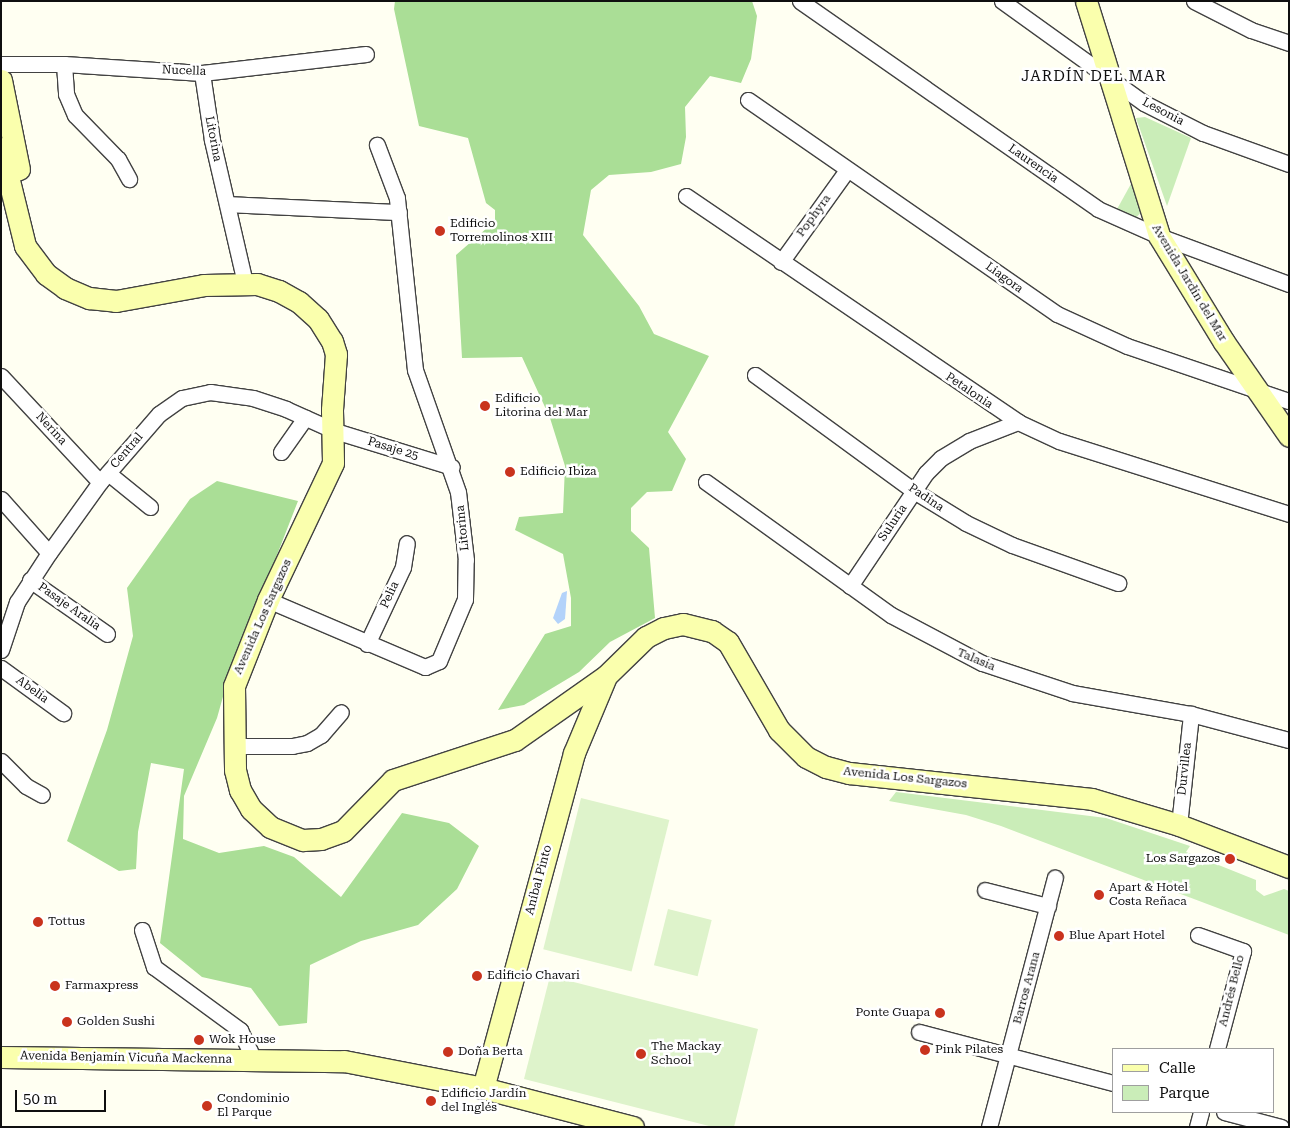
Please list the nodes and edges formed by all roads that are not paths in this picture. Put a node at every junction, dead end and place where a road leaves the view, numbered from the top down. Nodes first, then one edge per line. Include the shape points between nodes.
1 (800, 1) edge
2 (1002, 1) edge
3 (1086, 1) edge
4 (1194, 1) edge
5 (1289, 43) edge
6 (366, 54) dead end
7 (1, 64) edge
8 (64, 64) junction
9 (202, 72) junction
10 (1, 80) edge
11 (1111, 80) junction
12 (748, 100) dead end
13 (377, 145) dead end
14 (1, 148) edge
15 (1289, 164) edge
16 (846, 170) junction
17 (129, 179) dead end
18 (686, 196) dead end
19 (228, 204) junction
20 (400, 212) junction
21 (1159, 236) junction
22 (781, 262) junction
23 (244, 276) junction
24 (1289, 284) edge
25 (754, 375) dead end
26 (1, 376) edge
27 (1258, 391) junction
28 (1289, 401) edge
29 (305, 418) junction
30 (1018, 422) junction
31 (334, 431) junction
32 (1289, 436) edge
33 (281, 452) dead end
34 (452, 467) junction
35 (104, 478) junction
36 (706, 482) dead end
37 (914, 491) junction
38 (1, 499) edge
39 (150, 507) dead end
40 (1289, 514) edge
41 (407, 543) dead end
42 (49, 553) junction
43 (30, 580) junction
44 (1118, 582) dead end
45 (850, 586) junction
46 (268, 600) junction
47 (4, 623) edge
48 (107, 634) dead end
49 (367, 644) junction
50 (1, 650) edge
51 (1, 668) edge
52 (606, 676) junction
53 (340, 712) dead end
54 (63, 713) dead end
55 (1191, 714) junction
56 (1289, 740) edge
57 (234, 746) junction
58 (1, 761) edge
59 (42, 795) dead end
60 (1179, 825) junction
61 (1289, 867) edge
62 (1055, 878) dead end
63 (985, 890) dead end
64 (1048, 906) junction
65 (142, 930) dead end
66 (1198, 935) dead end
67 (919, 1032) dead end
68 (1217, 1048) edge
69 (2, 1056) edge
70 (1009, 1056) junction
71 (249, 1060) junction
72 (1112, 1082) edge
73 (483, 1088) junction
74 (1201, 1113) edge
75 (1228, 1113) edge
76 (634, 1127) edge
77 (989, 1127) edge
78 (1197, 1127) edge
79 (1281, 1127) edge

1 - 21 street, Laurencia via 1098,209
2 - 11 street, Lesonia
3 - 11 street, Avenida Jardín del Mar
4 - 5 street via 1251,30
6 - 9 street, Nucella
7 - 8 street, Nucella
8 - 9 street, Nucella
8 - 17 street via 66,94 75,115 118,159
9 - 19 street, Litorina via 212,140
10 - 23 street, Avenida Los Sargazos via 32,231 42,250 64,273 93,287 124,290 190,276
11 - 15 street, Lesonia via 1144,103 1204,133
11 - 21 street, Avenida Jardín del Mar
12 - 16 street, Liagora
13 - 20 street, Litorina via 390,175
14 - 23 street, Avenida Los Sargazos via 24,246 46,274 65,288 90,298 127,301
16 - 22 street, Pophyra
16 - 27 street, Liagora via 1057,314 1127,346
18 - 22 street, Petalonia
19 - 20 street
19 - 23 street, Litorina
20 - 34 street, Litorina via 415,370
21 - 24 street, Laurencia
21 - 27 street, Avenida Jardín del Mar
22 - 30 street, Petalonia
23 - 31 street, Avenida Los Sargazos via 289,296 309,310 325,330 336,354 332,410
25 - 37 street, Padina
26 - 35 street, Nerina
27 - 28 street, Liagora
27 - 32 street, Avenida Jardín del Mar
29 - 31 street, Central
29 - 33 street
29 - 35 street, Central via 269,403 236,395 210,392 190,395 159,414
30 - 37 street, Suluria via 954,448 931,468
30 - 40 street, Petalonia via 1059,441
31 - 34 street, Pasaje 25
31 - 46 street, Avenida Los Sargazos via 334,463 329,477
34 - 49 street, Litorina via 464,526 466,586 460,613 439,661 430,667 418,666
35 - 39 street, Nerina
35 - 42 street, Central
36 - 45 street, Talasia
37 - 44 street, Padina via 993,537
37 - 45 street, Suluria
38 - 42 street
41 - 49 street, Pelia via 403,567
42 - 43 street, Central
43 - 47 street, Central
43 - 48 street, Pasaje Aralia
45 - 55 street, Talasia via 921,633 1014,676 1101,700
46 - 49 street, Litorina
46 - 57 street, Avenida Los Sargazos via 234,686
47 - 50 street, Central
51 - 54 street, Abelia
52 - 57 street, Avenida Los Sargazos via 514,740 393,780 348,826 321,839 294,838 260,820 240,790
52 - 60 street, Avenida Los Sargazos via 655,631 683,624 703,627 720,636 734,650 787,740 826,767 849,773 1092,799
52 - 73 street, Aníbal Pinto via 574,754
53 - 57 street via 321,735 307,743
55 - 56 street, Talasia
55 - 60 street, Durvillea
58 - 59 street via 26,786
60 - 61 street, Avenida Los Sargazos
62 - 64 street, Barros Arana
63 - 64 street
64 - 70 street, Barros Arana
65 - 71 street, Avenida Benjamín Vicuña Mackenna via 154,966 240,1030 250,1050
66 - 68 street, Andrés Bello via 1243,951
67 - 70 street
69 - 71 street, Avenida Benjamín Vicuña Mackenna via 56,1060
70 - 72 street
70 - 77 street, Barros Arana
71 - 73 street, Avenida Benjamín Vicuña Mackenna via 344,1061
73 - 76 street, Avenida Benjamín Vicuña Mackenna
74 - 78 street
75 - 79 street

